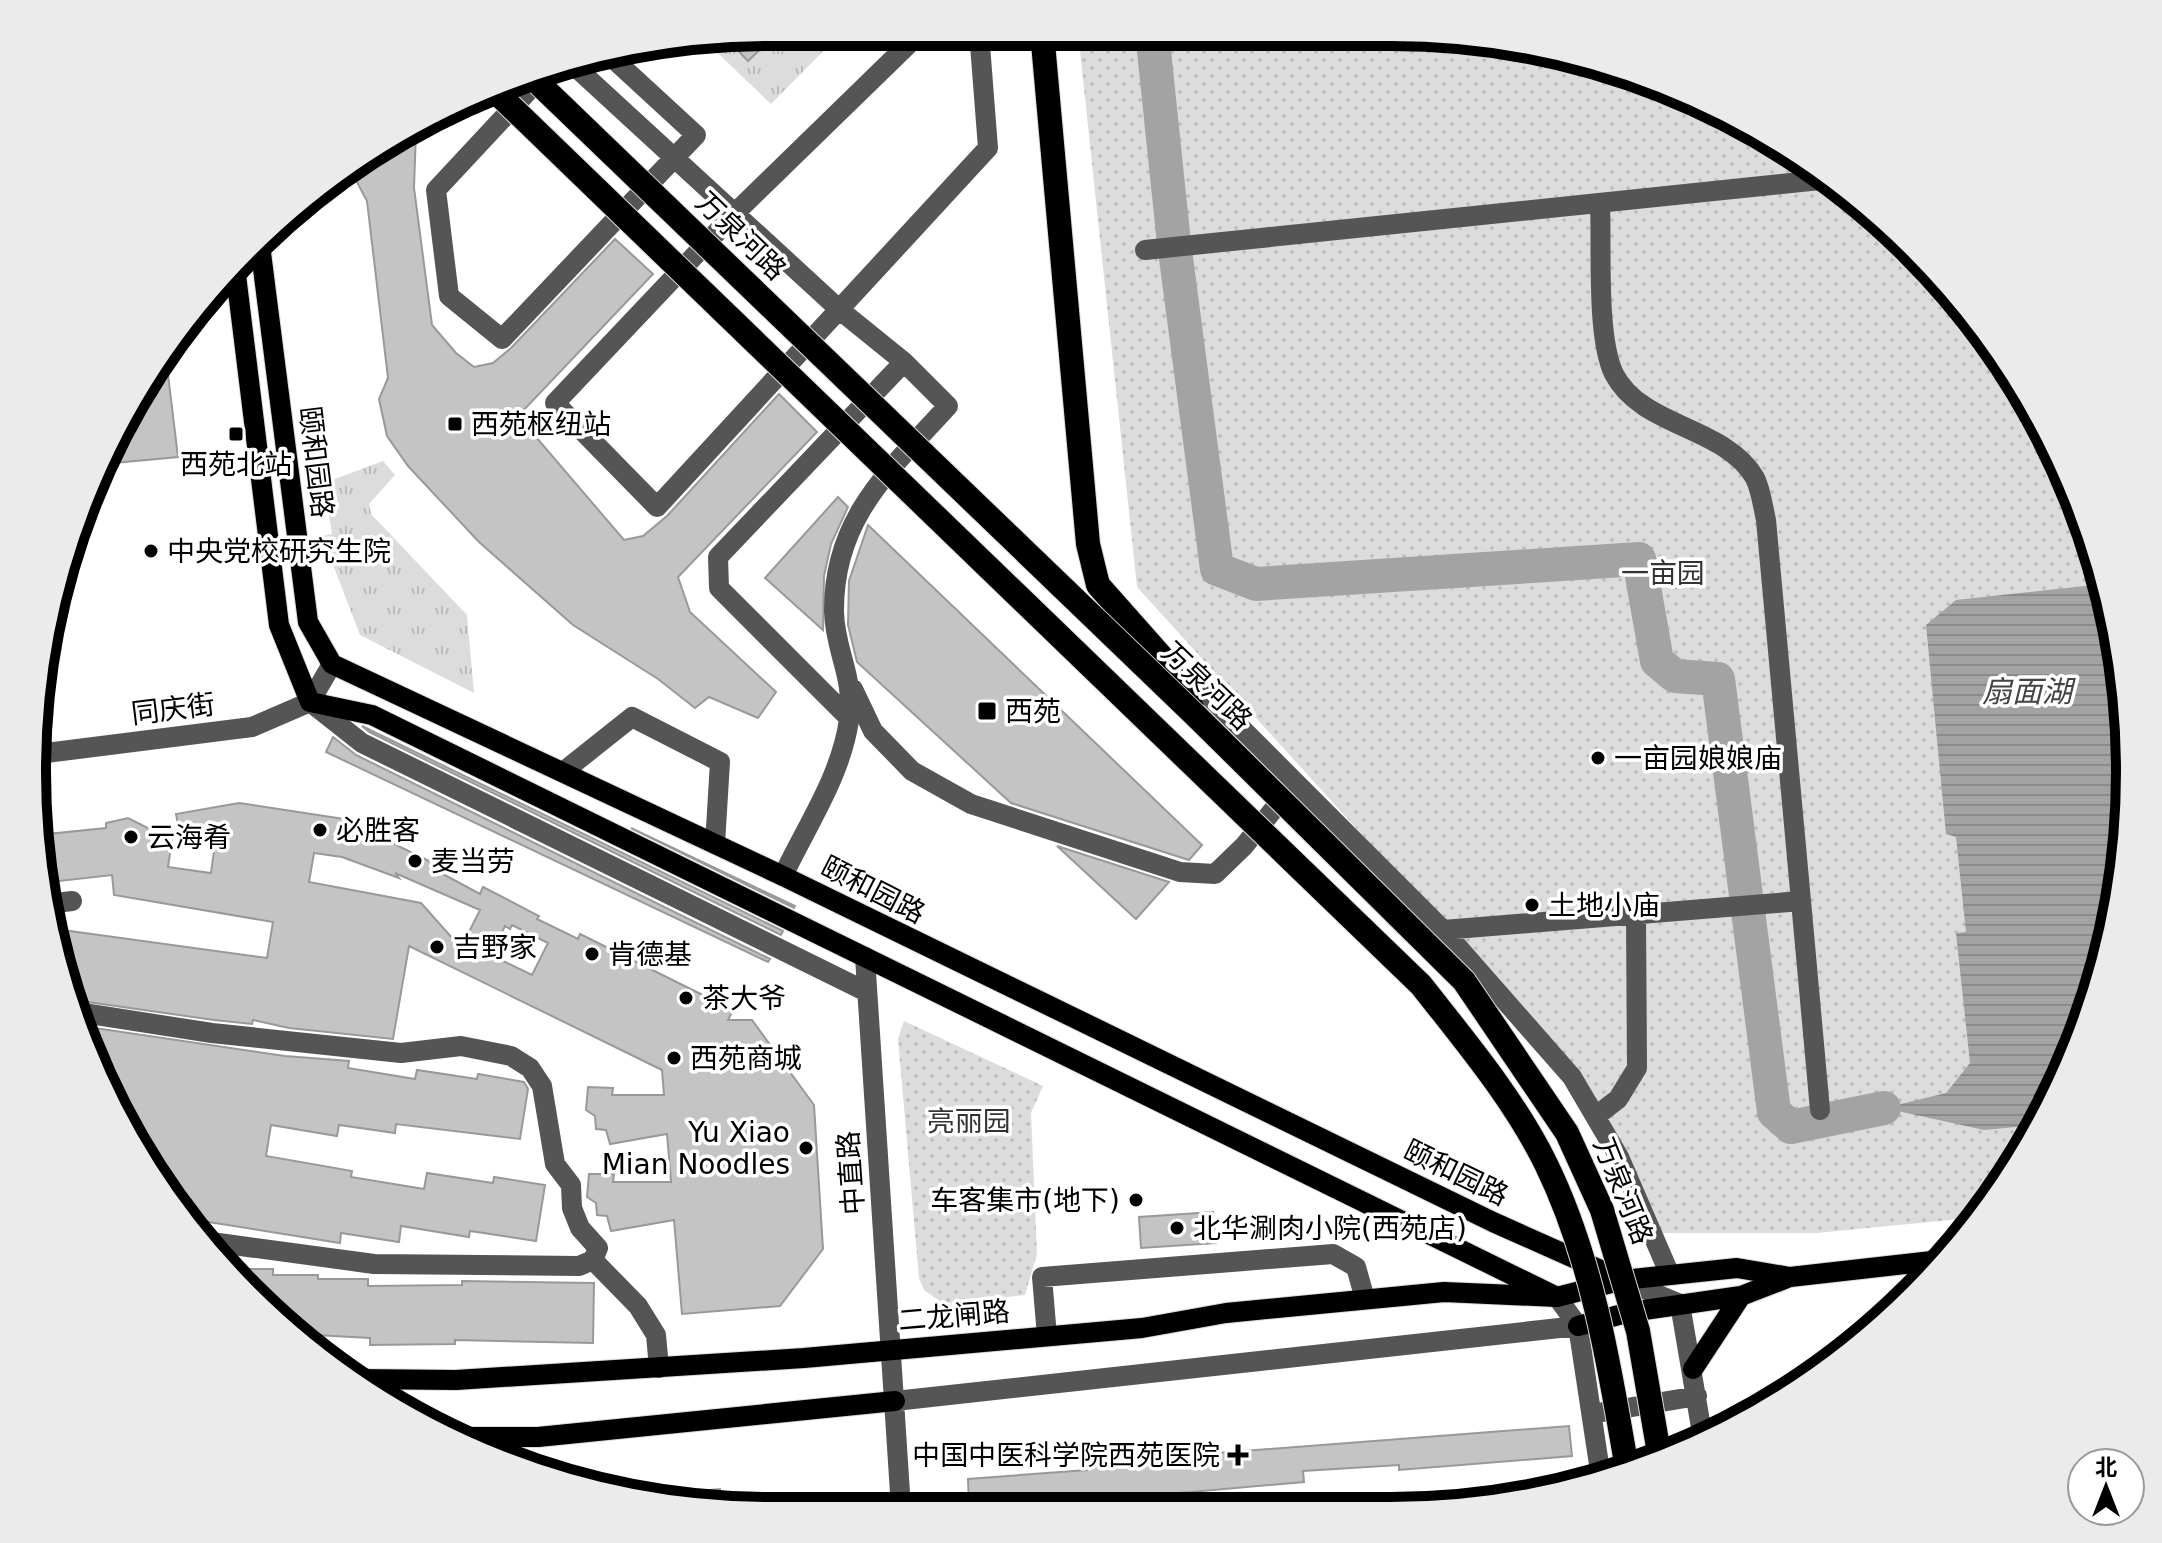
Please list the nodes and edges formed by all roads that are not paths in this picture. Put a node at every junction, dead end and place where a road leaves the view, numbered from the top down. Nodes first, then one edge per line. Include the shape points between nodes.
1 (907, 46) edge
2 (980, 46) edge
3 (1043, 46) edge
4 (618, 63) edge
5 (581, 72) edge
6 (540, 84) edge
7 (532, 87) edge
8 (502, 98) edge
9 (674, 159) junction
10 (1812, 181) edge
11 (1600, 204) junction
12 (734, 214) junction
13 (1145, 250) dead end
14 (261, 255) edge
15 (237, 281) edge
16 (841, 311) junction
17 (904, 362) junction
18 (332, 664) junction
19 (1195, 682) dead end
20 (852, 686) junction
21 (310, 702) junction
22 (1194, 714) junction
23 (849, 718) junction
24 (47, 753) edge
25 (564, 771) junction
26 (1296, 782) junction
27 (715, 844) junction
28 (783, 876) junction
29 (72, 901) dead end
30 (1801, 901) junction
31 (58, 903) edge
32 (1636, 917) junction
33 (1443, 930) junction
34 (865, 957) junction
35 (867, 992) junction
36 (88, 1014) edge
37 (1820, 1110) dead end
38 (1596, 1116) junction
39 (221, 1243) edge
40 (593, 1260) junction
41 (1925, 1262) edge
42 (1670, 1275) junction
43 (1790, 1277) junction
44 (1623, 1280) junction
45 (1741, 1296) junction
46 (1557, 1297) junction
47 (1365, 1299) junction
48 (1680, 1304) junction
49 (1630, 1312) junction
50 (1578, 1326) junction
51 (1047, 1336) junction
52 (892, 1350) junction
53 (659, 1368) junction
54 (1693, 1369) junction
55 (375, 1379) edge
56 (1697, 1396) junction
57 (895, 1401) junction
58 (1648, 1405) junction
59 (1592, 1414) junction
60 (1701, 1427) edge
61 (483, 1437) edge
62 (1658, 1446) edge
63 (1625, 1458) edge
64 (1599, 1466) edge
65 (900, 1497) edge

1 - 12 street
2 - 16 street via 988,148
3 - 22 highway via 1091,558 1098,585 1183,681
4 - 9 street via 696,135
5 - 9 street
6 - 22 highway, 万泉河路, bridge
7 - 9 street via 436,190 449,296 502,339
8 - 63 highway, bridge via 1421,985 1488,1071 1546,1164 1594,1296
9 - 12 street
10 - 11 street
11 - 13 street
11 - 30 street via 1606,354 1616,377 1663,416 1729,451 1755,479 1766,520
12 - 16 street
12 - 16 street via 555,403 657,507
14 - 18 main road, 颐和园路 via 308,622
15 - 21 main road, 颐和园路 via 279,625
16 - 17 street
17 - 20 street via 948,406 856,514 840,561 834,613
17 - 23 street via 718,557 719,588
18 - 21 street
18 - 25 main road, 颐和园路
19 - 26 street
20 - 23 street
20 - 26 street via 873,731 912,771 971,804 1180,872 1215,874
21 - 24 street, 同庆街 via 252,727
21 - 34 main road via 372,715
21 - 35 street, 颐和园路 via 362,743
22 - 62 highway, 万泉河路, bridge via 1464,981 1567,1133 1602,1210 1622,1271
23 - 28 street via 843,753
25 - 27 main road, 颐和园路
25 - 27 street via 632,717 720,762
26 - 33 street
27 - 28 main road, 颐和园路
28 - 44 main road, 颐和园路 via 1493,1222
29 - 31 street
30 - 32 street
30 - 37 street
32 - 33 street
32 - 38 street via 1637,1068 1618,1099
33 - 38 street via 1572,1077
34 - 35 street, 中直路
34 - 46 main road
35 - 52 street, 中直路
36 - 40 street via 385,1052 461,1046 511,1056 530,1068 542,1086 555,1164 571,1185 580,1228 598,1248
38 - 42 street
39 - 40 street via 374,1264 579,1266
40 - 53 street via 656,1335
41 - 43 main road
42 - 43 main road via 1737,1268
42 - 44 main road
43 - 45 main road
44 - 46 main road, 二龙闸路
44 - 48 street
44 - 49 street
45 - 48 main road
45 - 54 main road
46 - 47 main road, 二龙闸路 via 1444,1292
46 - 50 street
47 - 51 main road, 二龙闸路
47 - 51 street via 1356,1267 1333,1254 1042,1277
48 - 49 main road
48 - 54 street
49 - 50 main road
49 - 58 street
50 - 57 street
50 - 59 street
51 - 52 main road, 二龙闸路
52 - 53 main road, 二龙闸路
52 - 57 street, 中直路
53 - 55 main road, 二龙闸路
54 - 56 street
56 - 58 street
56 - 60 street
57 - 61 main road via 538,1437
57 - 65 street
58 - 59 street
59 - 64 street

